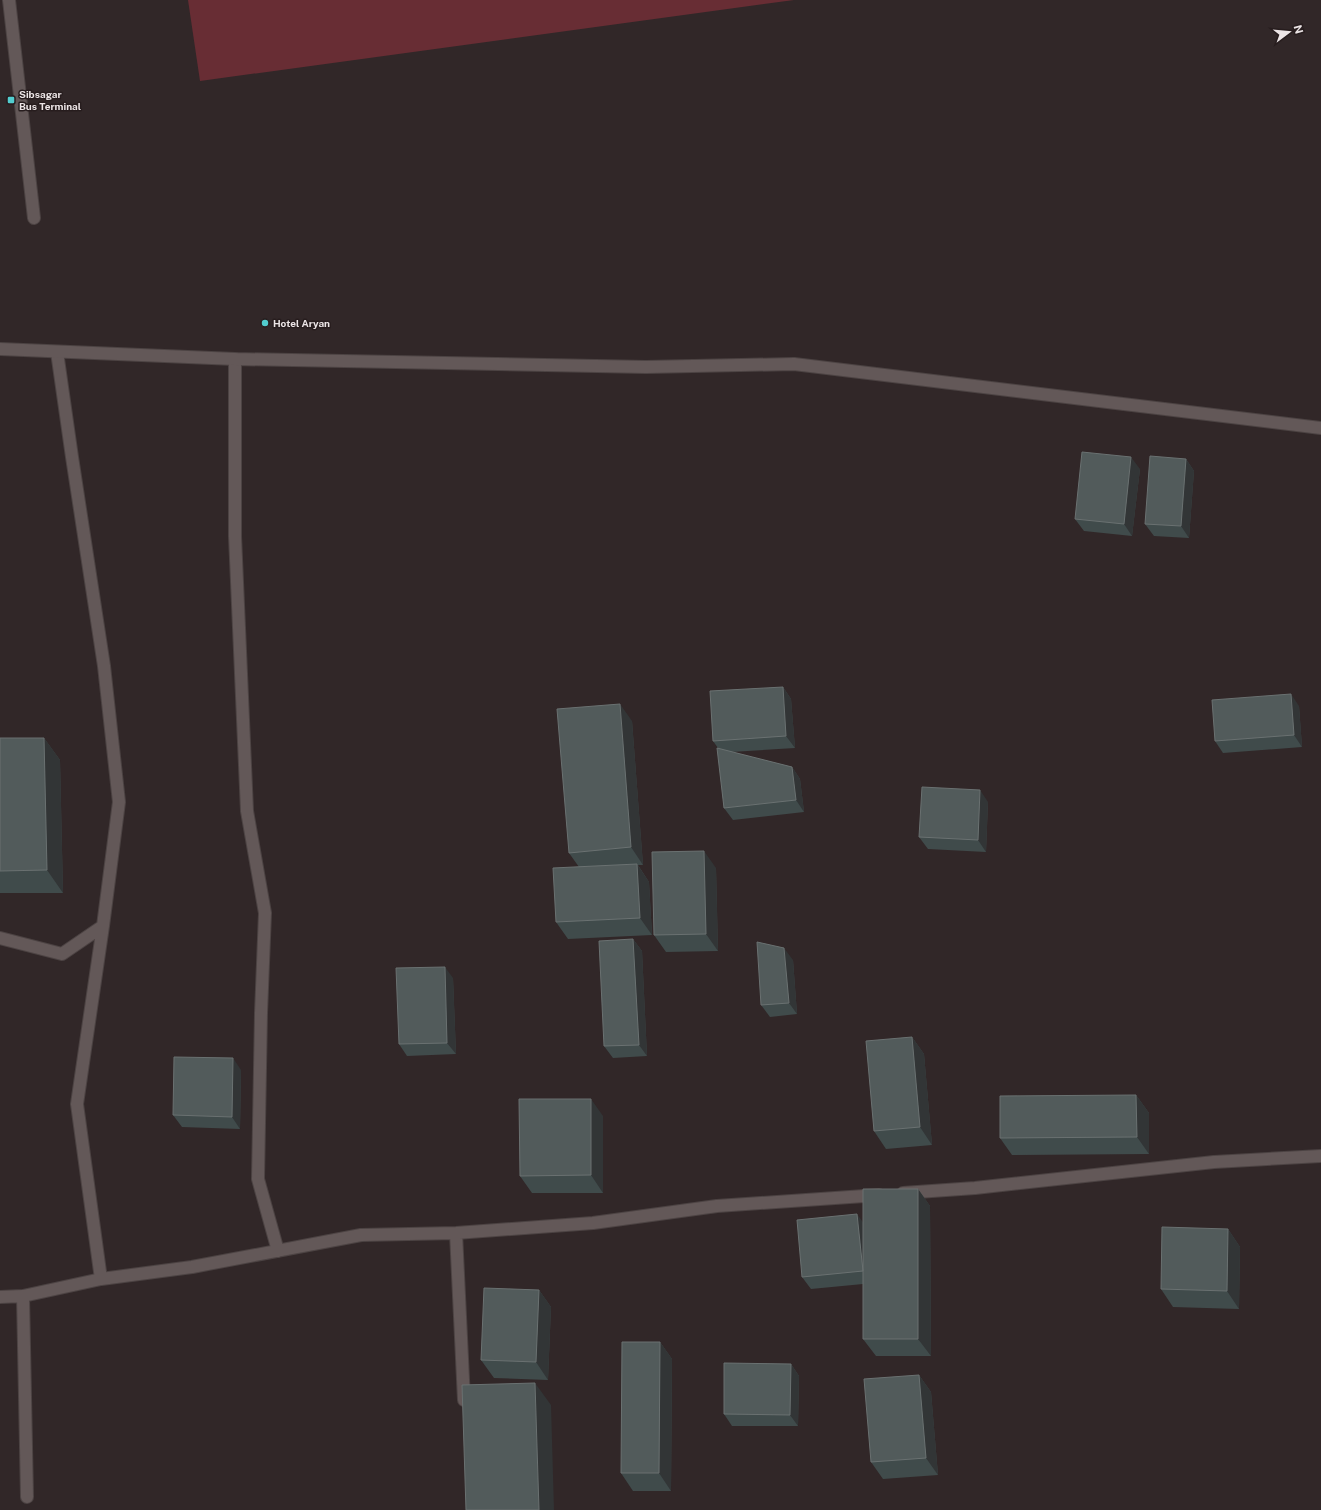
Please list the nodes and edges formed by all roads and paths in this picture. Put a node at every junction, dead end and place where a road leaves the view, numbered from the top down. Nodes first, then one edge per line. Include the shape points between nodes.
1 (9, 0) edge
2 (34, 218) dead end
3 (0, 349) edge
4 (57, 352) junction
5 (234, 359) junction
6 (1321, 428) edge
7 (103, 926) junction
8 (0, 938) edge
9 (1321, 1156) edge
10 (456, 1233) junction
11 (278, 1251) junction
12 (101, 1279) junction
13 (24, 1296) junction
14 (0, 1297) edge
15 (464, 1415) edge
16 (27, 1497) dead end

1 - 2 street
3 - 4 street
4 - 5 street
4 - 7 street via 104,666 119,802
5 - 6 street via 646,367 794,364
5 - 11 street via 235,536 247,812 266,914 261,1013 258,1179
7 - 8 street via 62,954
7 - 12 street via 77,1104
9 - 10 street via 1214,1162 975,1188 717,1206 593,1223
10 - 11 street via 361,1235
10 - 15 street
11 - 12 street via 192,1267
12 - 13 street
13 - 14 street
13 - 16 street

